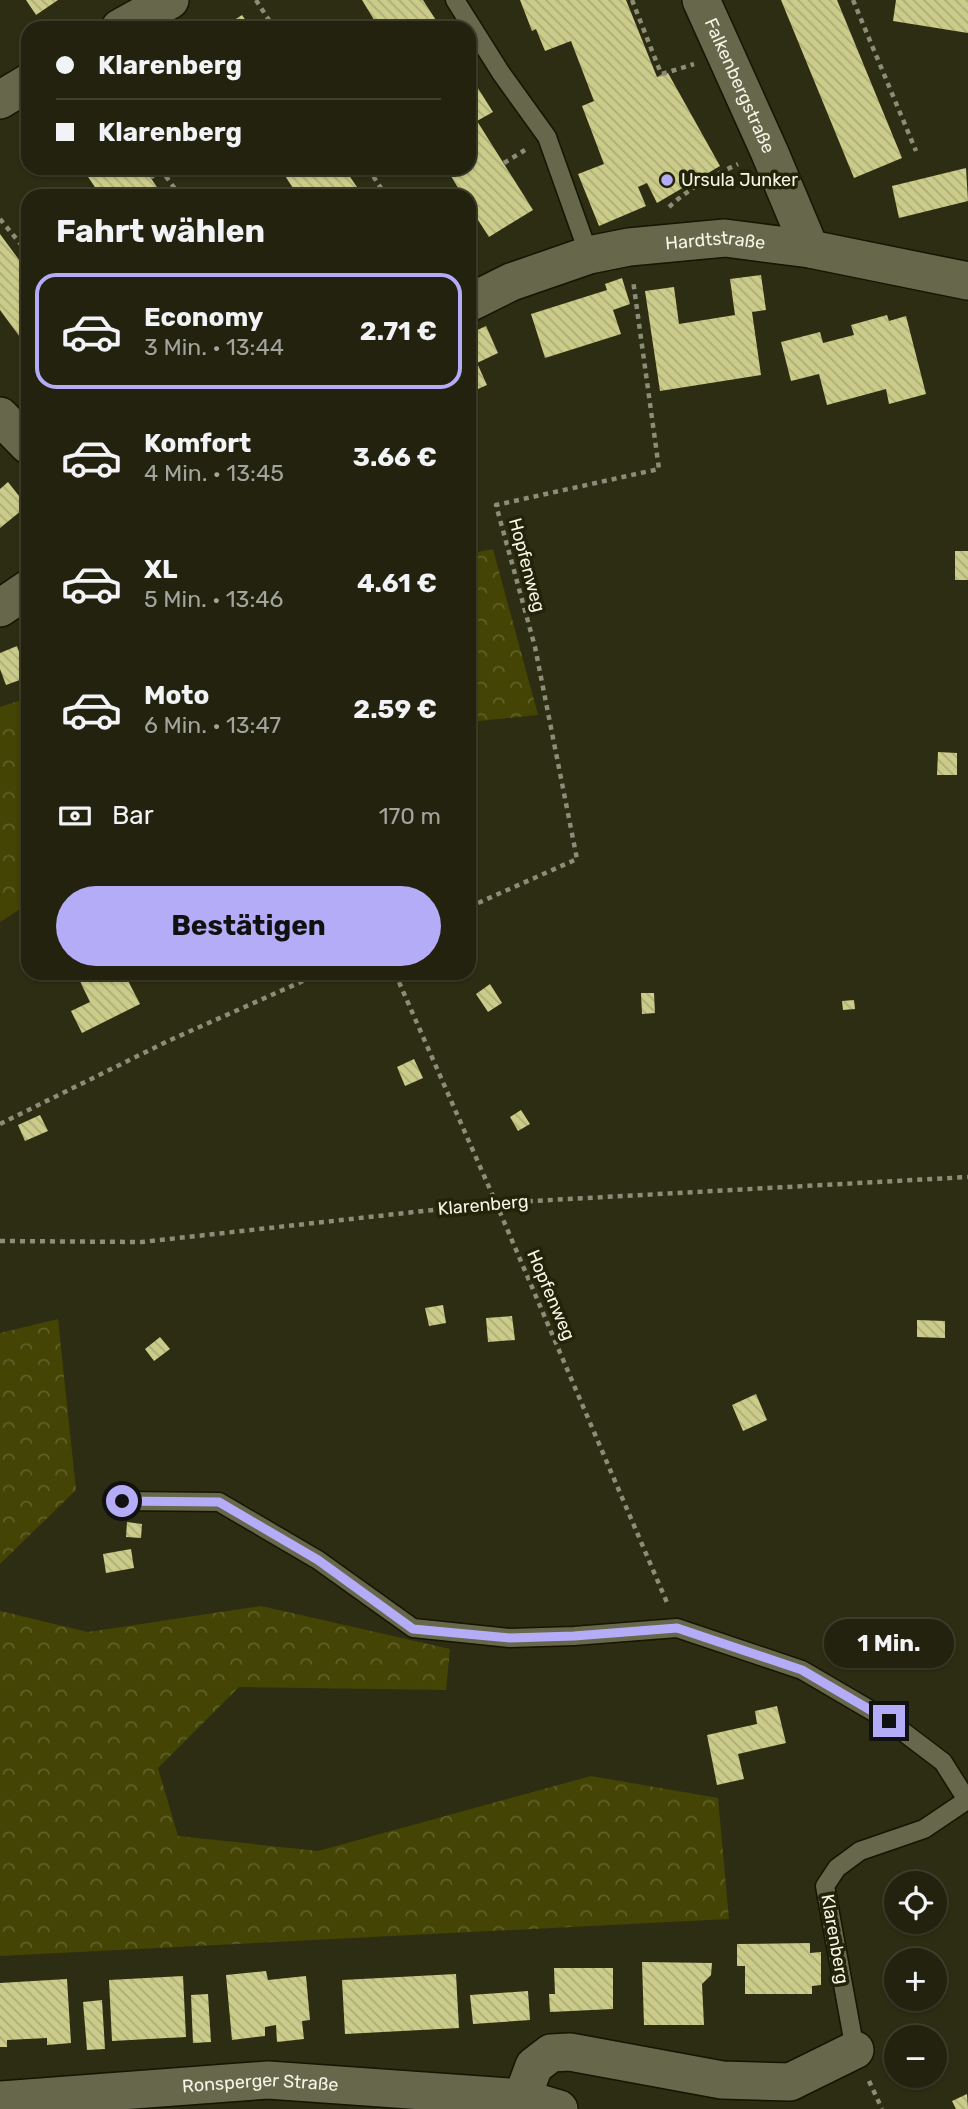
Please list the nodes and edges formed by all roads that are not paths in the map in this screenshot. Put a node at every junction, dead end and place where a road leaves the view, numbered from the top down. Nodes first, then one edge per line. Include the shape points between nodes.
1 (170, 0) edge
2 (454, 0) edge
3 (701, 0) edge
4 (132, 21) edge
5 (468, 21) edge
6 (476, 34) edge
7 (21, 87) edge
8 (0, 100) edge
9 (810, 249) junction
10 (589, 255) junction
11 (968, 281) edge
12 (476, 300) edge
13 (21, 594) edge
14 (0, 608) edge
15 (122, 1501) dead end
16 (855, 2050) joint
17 (522, 2098) junction
18 (0, 2100) edge
19 (559, 2109) edge

1 - 4 street
2 - 5 lane
3 - 9 street, Falkenbergstraße
6 - 10 lane via 547,137
7 - 8 street
9 - 10 street, Hardtstraße via 725,238
9 - 11 street, Hardtstraße
10 - 12 street, Hardtstraße
13 - 14 street
15 - 16 lane, Klarenberg via 219,1502 318,1560 413,1629 510,1638 677,1628 802,1670 889,1721 943,1762 967,1800 924,1829 860,1851 837,1868 825,1886
16 - 17 street via 790,2082 722,2080 570,2052 551,2053 534,2066
17 - 18 street, Ronsperger Straße via 268,2080
17 - 19 street, Ronsperger Straße

